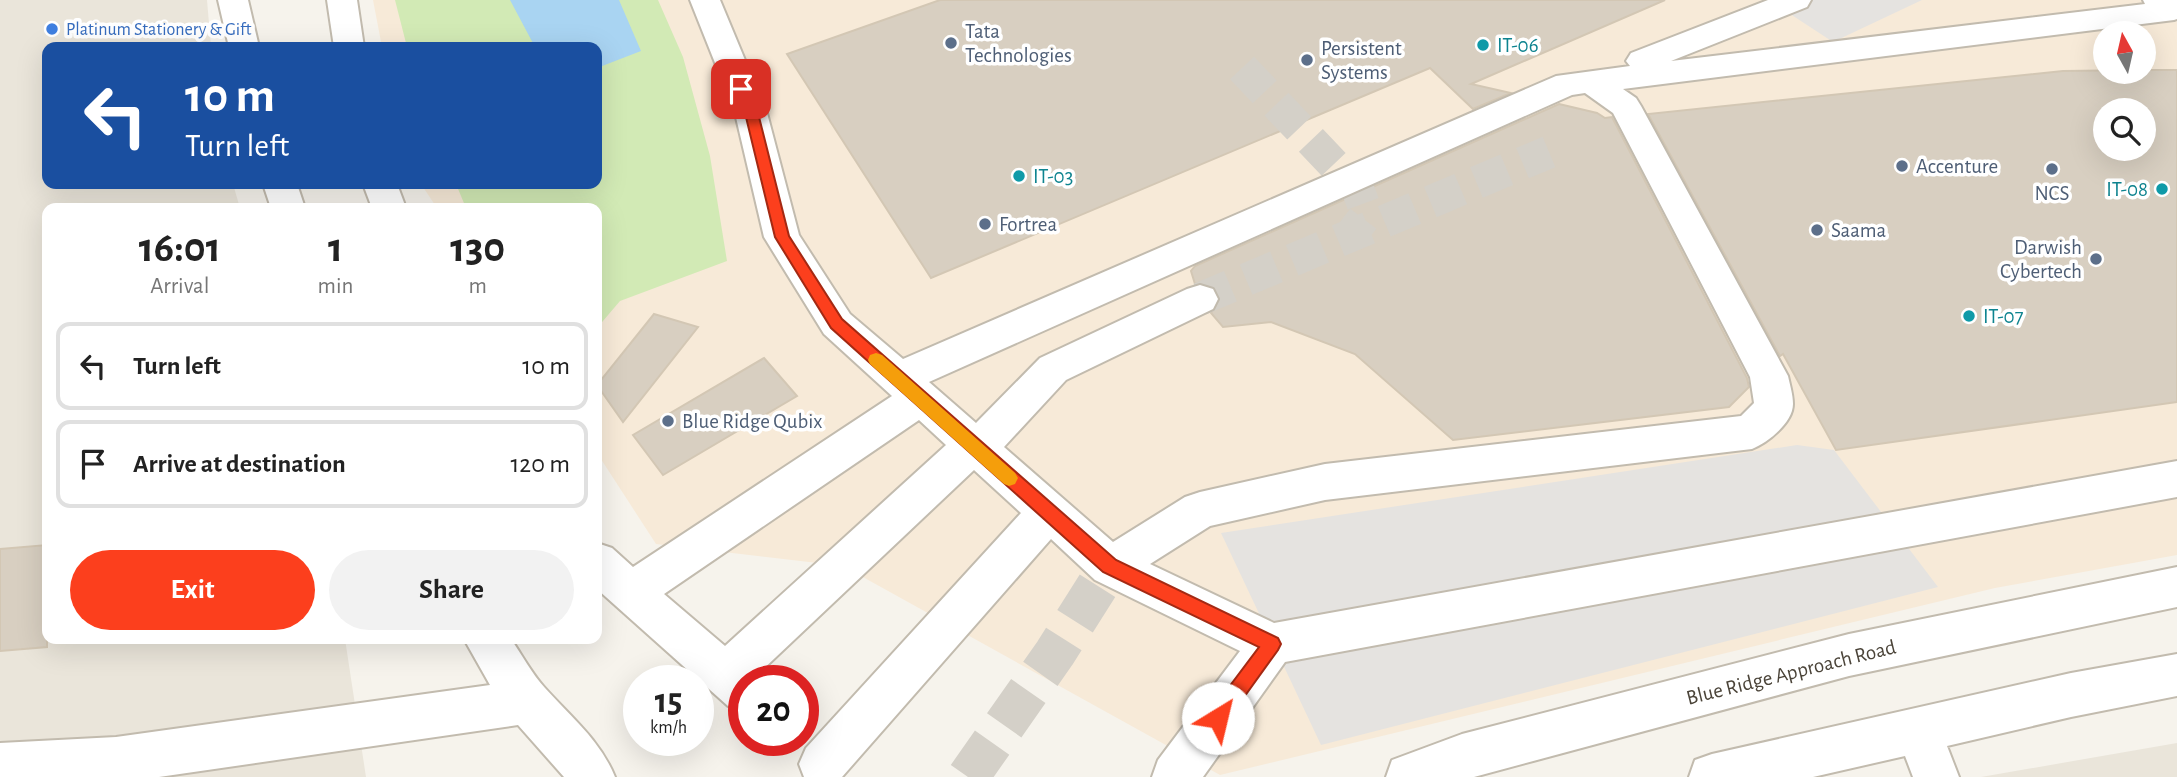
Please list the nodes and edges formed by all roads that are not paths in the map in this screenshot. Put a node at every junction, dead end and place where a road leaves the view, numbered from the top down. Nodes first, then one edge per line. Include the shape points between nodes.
1 (233, 0) edge
2 (342, 0) edge
3 (705, 0) edge
4 (1796, 0) edge
5 (2170, 7) edge
6 (243, 42) edge
7 (348, 42) edge
8 (1591, 82) junction
9 (1200, 299) tunnel mouth
10 (908, 389) junction
11 (974, 447) junction
12 (2177, 479) edge
13 (1048, 513) junction
14 (602, 566) edge
15 (1110, 566) junction
16 (2177, 587) edge
17 (631, 592) junction
18 (489, 644) edge
19 (1272, 644) junction
20 (753, 665) edge
21 (2177, 675) edge
22 (728, 677) edge
23 (527, 702) junction
24 (1917, 729) junction
25 (819, 760) edge
26 (0, 766) edge
27 (592, 777) edge
28 (1175, 777) edge
29 (1409, 777) edge
30 (1712, 777) edge
31 (1936, 777) edge

1 - 6 street
2 - 7 street
3 - 10 street via 751,113 782,237 836,324
4 - 8 street
5 - 8 street
8 - 10 street via 1567,84
8 - 15 street via 1625,106 1769,376 1774,407 1752,432 1325,482 1200,510
9 - 11 street via 1053,369
10 - 11 street
10 - 17 street
11 - 13 street
11 - 20 street
12 - 19 street
13 - 15 street
13 - 25 street
14 - 17 street
15 - 19 street
16 - 29 street, Blue Ridge Approach Road via 1849,655 1462,758
17 - 22 street
18 - 23 street
19 - 28 street
21 - 24 street
23 - 26 street via 116,760
23 - 27 street via 573,749
24 - 30 street
24 - 31 street

